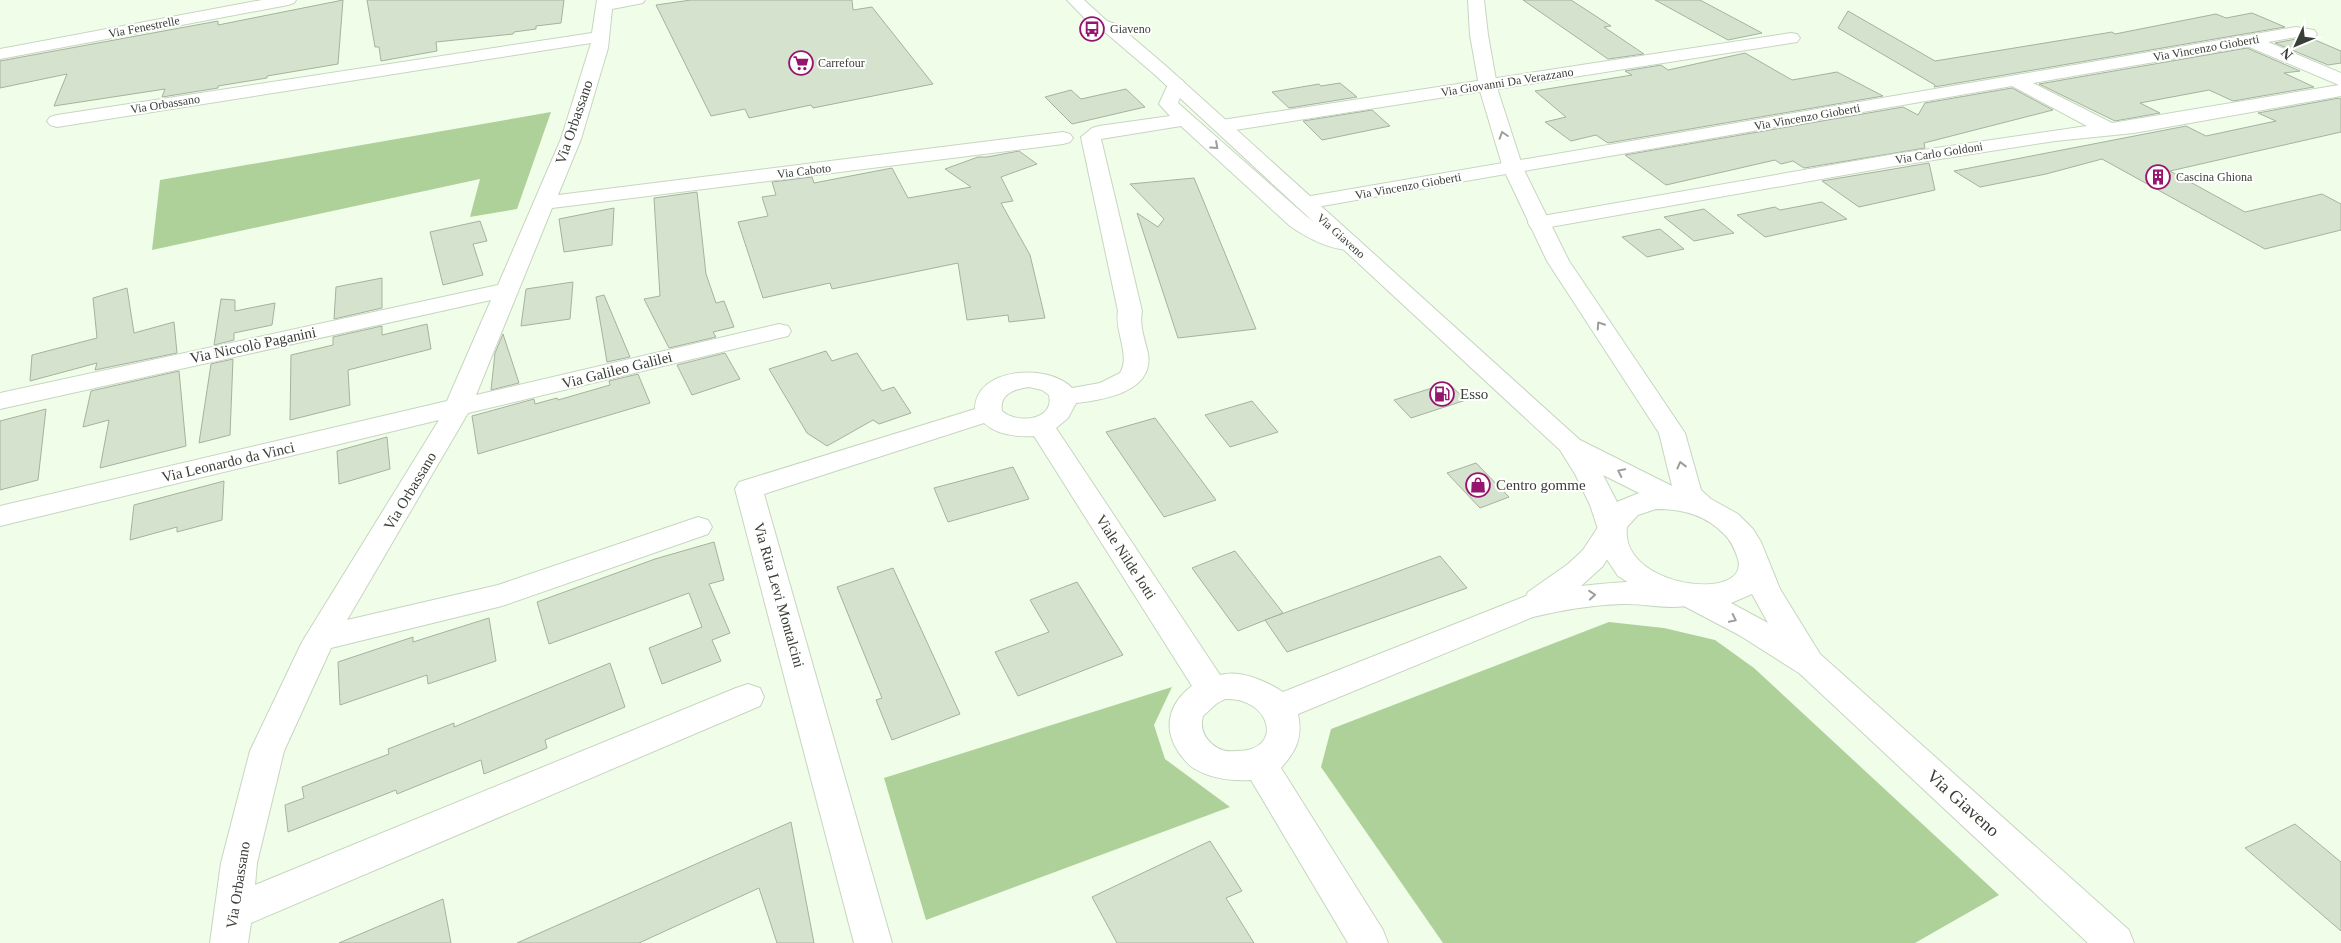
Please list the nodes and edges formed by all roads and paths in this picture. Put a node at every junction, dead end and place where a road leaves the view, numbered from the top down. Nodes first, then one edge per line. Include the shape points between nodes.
1 (288, 0) edge
2 (637, 0) edge
3 (1075, 0) edge
4 (1091, 0) edge
5 (1476, 0) edge
6 (605, 3) edge
7 (1112, 29) junction
8 (2308, 34) dead end
9 (600, 37) junction
10 (1792, 38) dead end
11 (2251, 41) junction
12 (0, 54) edge
13 (2341, 80) edge
14 (2016, 81) junction
15 (1176, 84) junction
16 (1488, 85) junction
17 (2341, 90) edge
18 (1186, 119) junction
19 (57, 121) dead end
20 (1222, 126) junction
21 (2106, 128) junction
22 (1063, 138) dead end
23 (1513, 168) junction
24 (544, 203) junction
25 (1306, 203) junction
26 (1539, 223) junction
27 (1350, 244) junction
28 (506, 290) junction
29 (779, 331) dead end
30 (1064, 397) junction
31 (0, 401) edge
32 (456, 409) junction
33 (989, 413) junction
34 (1040, 426) junction
35 (1569, 444) junction
36 (1691, 504) junction
37 (0, 516) edge
38 (698, 527) dead end
39 (1612, 528) junction
40 (1754, 564) junction
41 (1690, 596) junction
42 (1527, 607) junction
43 (320, 639) junction
44 (1810, 664) junction
45 (1212, 690) junction
46 (748, 696) dead end
47 (1279, 708) junction
48 (1258, 763) junction
49 (231, 927) edge
50 (873, 943) edge
51 (1369, 943) edge
52 (2115, 943) edge

1 - 12 street, Via Fenestrelle
2 - 6 street
3 - 7 street, Via Giaveno via 1101,25
4 - 7 street, Via Giaveno via 1112,23
5 - 16 street
6 - 9 street, Via Orbassano
7 - 15 street, Via Giaveno
8 - 11 street, Via Vincenzo Gioberti via 2296,32
9 - 19 street, Via Orbassano
9 - 24 street, Via Orbassano via 571,139
10 - 16 street, Via Giovanni Da Verazzano
11 - 13 street
11 - 14 street, Via Vincenzo Gioberti
14 - 21 street
14 - 23 street, Via Vincenzo Gioberti
15 - 18 street via 1168,104
15 - 20 street, Via Giaveno
16 - 20 street, Via Giovanni Da Verazzano
23 -> 16 street
17 - 21 street, Via Carlo Goldoni
18 -> 27 street via 1310,230
18 - 30 street via 1099,132 1091,137 1130,311 1128,320 1136,362 1127,381 1100,393
20 - 25 street, Via Giaveno
21 - 26 street, Via Carlo Goldoni via 1895,160
22 - 24 street, Via Caboto
23 - 25 street, Via Vincenzo Gioberti
23 - 26 street
24 - 28 street, Via Orbassano
25 - 27 street, Via Giaveno
36 -> 26 street via 1672,433 1558,261
27 - 35 street, Via Giaveno
28 - 31 street, Via Niccolò Paganini
28 - 32 street, Via Orbassano
29 - 32 street, Via Galileo Galilei
30 - 33 street via 1057,388 1045,382 1029,379 1013,382 999,388 990,397
30 - 34 street via 1064,408 1060,413
32 - 37 street, Via Leonardo da Vinci
32 - 43 street, Via Orbassano
33 - 34 street via 998,422 1014,427
33 - 50 street, Via Rita Levi Montalcini via 750,489
34 - 45 street, Viale Nilde Iotti
36 -> 35 street, Via Giaveno via 1603,464
35 - 39 street, Via Giaveno via 1597,486
36 - 39 street, Via Giaveno via 1657,499 1634,504 1621,513
36 - 40 street, Via Giaveno via 1726,519 1740,532 1751,548
38 - 43 street via 502,595
39 - 41 street, Via Giaveno via 1614,547 1631,570 1647,582
39 - 42 street via 1593,558 1579,572
40 - 41 street, Via Giaveno via 1750,577 1741,586 1718,595
40 - 44 street, Via Giaveno
42 -> 41 street via 1562,599 1622,593
41 -> 44 street, Via Giaveno via 1750,627
42 - 47 street
43 - 49 street, Via Orbassano via 267,751 239,862
44 - 52 street, Via Giaveno
45 - 47 street via 1227,686 1248,688 1262,693
45 - 48 street via 1197,699 1186,716 1189,741 1209,761 1221,765 1244,767
46 - 49 street
47 - 48 street via 1285,724 1284,735 1274,754
48 - 51 street

